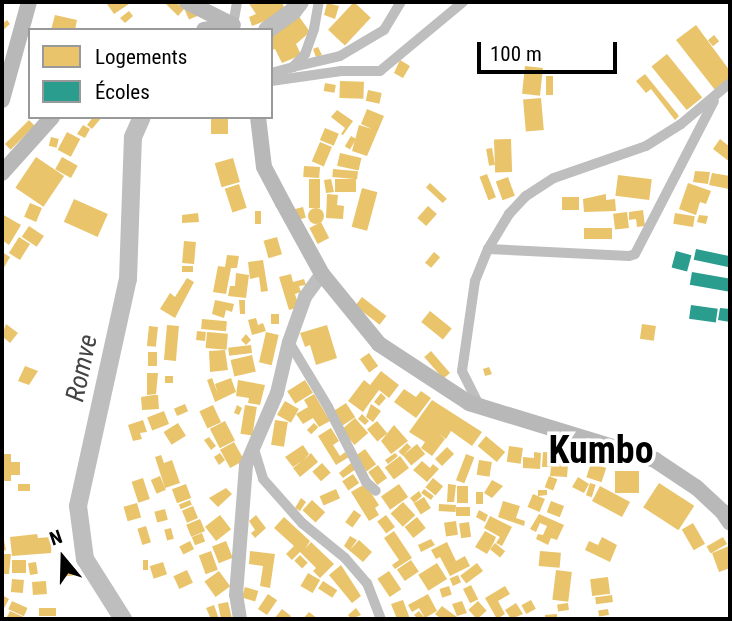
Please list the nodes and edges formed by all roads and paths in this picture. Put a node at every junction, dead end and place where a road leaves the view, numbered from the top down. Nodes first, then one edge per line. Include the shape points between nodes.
1 (29, 2) edge
2 (187, 2) edge
3 (237, 2) edge
4 (318, 2) edge
5 (401, 2) edge
6 (463, 2) edge
7 (236, 27) edge
8 (293, 67) junction
9 (273, 72) edge
10 (273, 81) edge
11 (730, 83) edge
12 (717, 95) junction
13 (2, 100) edge
14 (50, 119) edge
15 (258, 119) edge
16 (2, 173) edge
17 (488, 249) junction
18 (322, 274) junction
19 (289, 342) junction
20 (461, 371) junction
21 (444, 387) junction
22 (480, 407) junction
23 (254, 449) junction
24 (376, 491) dead end
25 (730, 523) edge
26 (240, 619) edge
27 (381, 619) edge

1 - 13 main road
2 - 7 main road
3 - 7 street
4 - 8 street via 305,54
5 - 8 street via 384,30 340,57
6 - 10 street via 380,71 341,71
8 - 9 street
11 - 12 street
12 - 17 street via 646,146 577,168 526,196
12 - 17 street via 635,254
14 - 16 main road
15 - 18 main road via 264,167
17 - 20 street via 475,281
18 - 19 street via 304,298
18 - 21 main road via 379,344
19 - 23 street via 277,393
19 - 24 street via 366,482
20 - 21 street
20 - 22 street
21 - 22 main road
22 - 25 main road via 648,457 696,488
23 - 26 street via 242,485 236,595
23 - 27 street via 263,479 302,523 367,583

